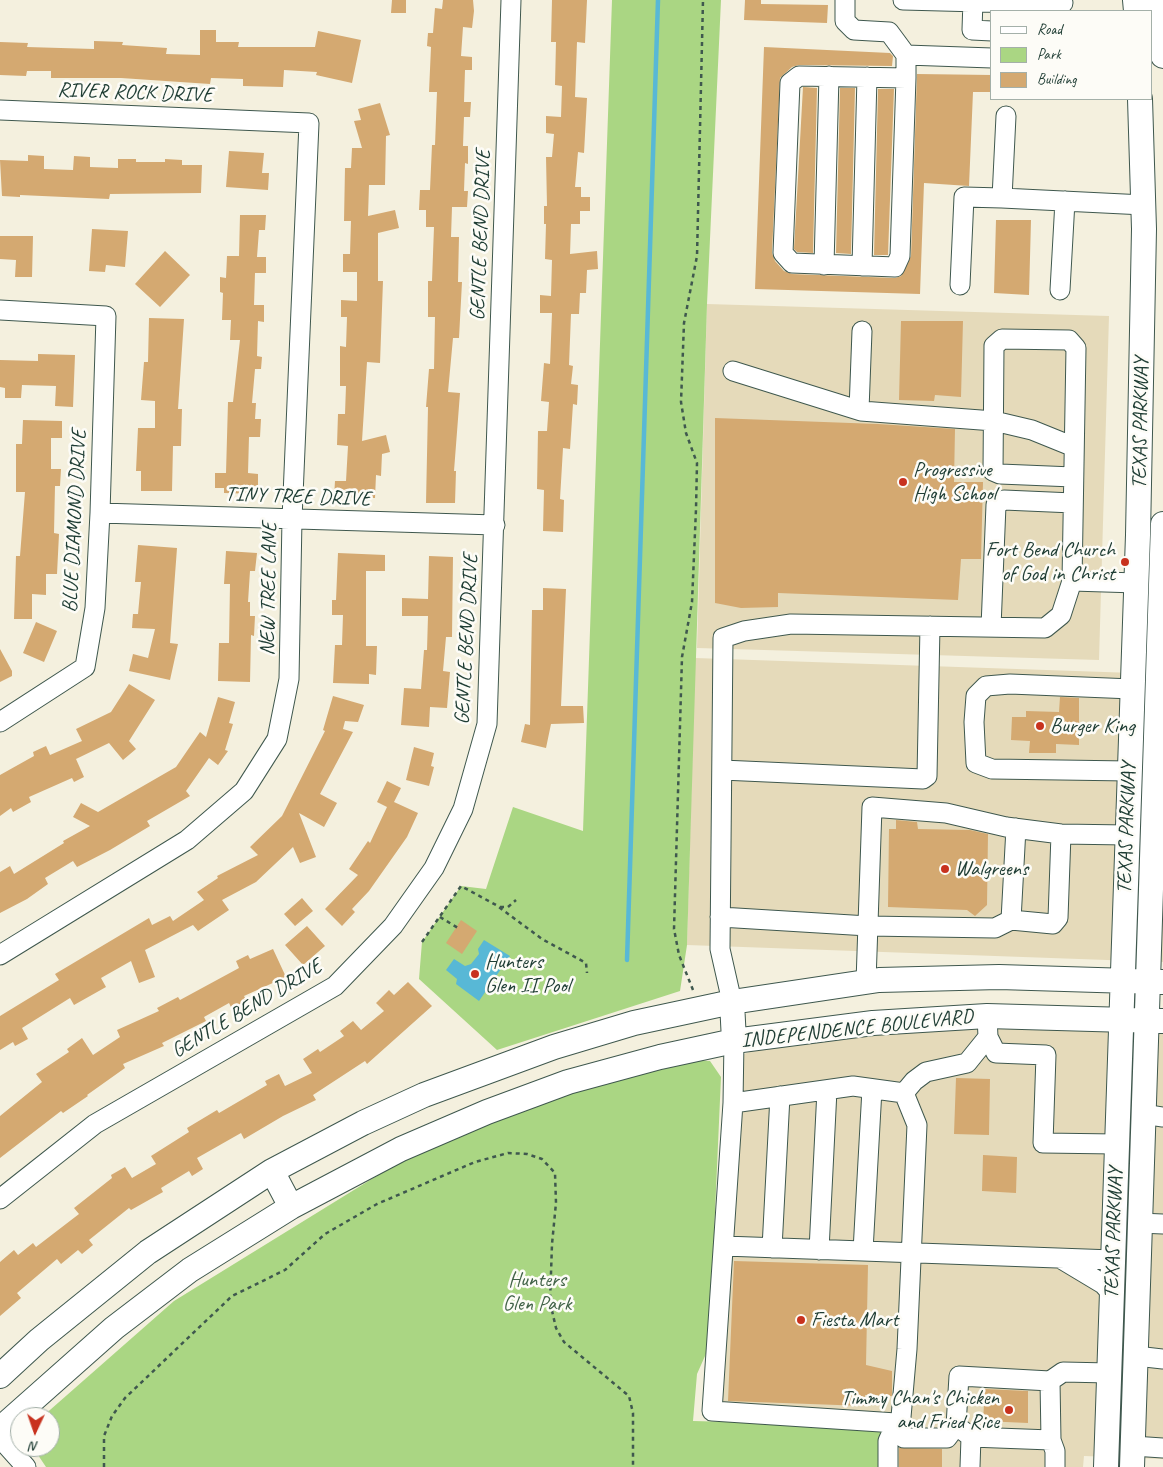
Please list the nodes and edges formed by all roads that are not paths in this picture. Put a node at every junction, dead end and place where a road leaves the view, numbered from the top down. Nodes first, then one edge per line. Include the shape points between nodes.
1 (511, 0) edge
2 (845, 0) edge
3 (903, 0) edge
4 (1159, 0) edge
5 (973, 1) edge
6 (1018, 2) edge
7 (1063, 5) edge
8 (1162, 26) edge
9 (990, 31) edge
10 (1163, 54) edge
11 (906, 55) junction
12 (990, 58) edge
13 (829, 76) junction
14 (867, 77) junction
15 (906, 78) junction
16 (1140, 100) edge
17 (0, 110) edge
18 (1006, 116) dead end
19 (268, 121) joint
20 (1002, 198) junction
21 (1065, 201) junction
22 (1144, 205) junction
23 (824, 265) junction
24 (862, 266) junction
25 (960, 285) dead end
26 (1060, 290) dead end
27 (0, 310) edge
28 (862, 330) dead end
29 (734, 371) dead end
30 (859, 410) junction
31 (994, 422) junction
32 (1074, 447) junction
33 (1073, 477) junction
34 (1073, 503) junction
35 (100, 513) junction
36 (292, 519) junction
37 (1163, 524) edge
38 (494, 525) junction
39 (1138, 535) junction
40 (1072, 581) junction
41 (1137, 583) junction
42 (1162, 584) edge
43 (930, 626) junction
44 (991, 627) junction
45 (1132, 689) junction
46 (0, 722) edge
47 (1159, 747) edge
48 (722, 770) junction
49 (1129, 771) junction
50 (1016, 828) junction
51 (1061, 834) junction
52 (1128, 836) junction
53 (1156, 897) edge
54 (720, 917) junction
55 (1011, 920) junction
56 (868, 926) junction
57 (0, 955) edge
58 (1122, 981) junction
59 (866, 982) junction
60 (1155, 982) edge
61 (732, 1002) junction
62 (1121, 1020) junction
63 (1154, 1021) edge
64 (987, 1027) junction
65 (734, 1041) junction
66 (872, 1089) junction
67 (826, 1090) junction
68 (904, 1093) junction
69 (780, 1096) junction
70 (733, 1103) junction
71 (1153, 1115) edge
72 (1116, 1144) junction
73 (272, 1172) junction
74 (0, 1199) edge
75 (290, 1207) junction
76 (1139, 1223) junction
77 (1163, 1224) edge
78 (724, 1246) junction
79 (772, 1248) junction
80 (819, 1250) junction
81 (863, 1251) junction
82 (911, 1253) junction
83 (1060, 1258) junction
84 (1113, 1260) junction
85 (1112, 1294) junction
86 (1136, 1356) junction
87 (1163, 1360) edge
88 (1109, 1373) junction
89 (0, 1376) edge
90 (1050, 1382) junction
91 (896, 1423) junction
92 (0, 1429) edge
93 (964, 1432) junction
94 (0, 1438) edge
95 (1051, 1440) junction
96 (1133, 1446) edge
97 (1163, 1448) edge
98 (26, 1467) edge
99 (888, 1467) edge
100 (970, 1467) edge
101 (1055, 1467) edge
102 (1106, 1467) edge

1 - 38 street, GENTLE BEND DRIVE
2 - 11 street via 845,21 854,30 889,32
3 - 5 street
4 - 8 main road
5 - 6 street
5 - 9 street via 972,30
6 - 7 street
8 - 10 main road
11 - 12 street
11 - 15 street
13 - 14 street
13 - 23 street
13 - 23 street via 799,76 790,83 783,253 792,263
14 - 15 street
14 - 24 street
15 - 24 street via 900,256 894,267
16 - 22 main road, TEXAS PARKWAY
17 - 19 street, RIVER ROCK DRIVE
18 - 20 street
19 - 36 street, NEW TREE LANE via 309,123
20 - 21 street
20 - 25 street via 964,197
21 - 22 street
21 - 26 street
22 - 39 main road, TEXAS PARKWAY
23 - 24 street
27 - 35 street, BLUE DIAMOND DRIVE via 106,316
28 - 30 street
29 - 30 street
30 - 31 street
31 - 32 street via 1032,430
31 - 32 street via 994,346 1002,339 1069,340 1076,348
31 - 33 street via 993,471
32 - 33 street
33 - 34 street
34 - 40 street
34 - 44 street via 1004,500 996,505
35 - 36 street, TINY TREE DRIVE
35 - 46 street, BLUE DIAMOND DRIVE via 95,608 85,667
36 - 38 street, TINY TREE DRIVE
36 - 57 street, NEW TREE LANE via 289,679 277,739 244,791 187,840
37 - 42 main road, TEXAS PARKWAY
38 - 74 street, GENTLE BEND DRIVE via 488,724 463,809 434,868 393,926 335,986 95,1124
39 - 41 main road, TEXAS PARKWAY
39 - 42 main road via 1150,550 1150,574 1153,580
40 - 41 street
40 - 44 street via 1061,615 1045,628
41 - 45 main road, TEXAS PARKWAY
42 - 47 main road, TEXAS PARKWAY
43 - 44 street
43 - 48 street via 791,624 744,631 723,638
43 - 48 street via 927,776 923,779
45 - 49 main road, TEXAS PARKWAY
45 - 49 street via 986,686 976,696 974,722 976,763 992,769
47 - 53 main road, TEXAS PARKWAY
48 - 54 street
49 - 52 main road, TEXAS PARKWAY
50 - 51 street
50 - 55 street
50 - 56 street via 946,812 872,806
51 - 52 street
51 - 55 street via 1058,918 1053,924
52 - 58 main road, TEXAS PARKWAY
53 - 60 main road, TEXAS PARKWAY
54 - 56 street
54 - 61 street via 720,949
55 - 56 street via 995,928
56 - 59 street
58 - 59 main road, INDEPENDENCE BOULEVARD via 999,977
58 - 60 main road, INDEPENDENCE BOULEVARD
58 - 62 main road, TEXAS PARKWAY
59 - 61 main road, INDEPENDENCE BOULEVARD
60 - 63 main road, TEXAS PARKWAY
61 - 65 main road
61 - 73 main road, INDEPENDENCE BOULEVARD via 634,1023 554,1046 489,1070 372,1119
62 - 63 main road, INDEPENDENCE BOULEVARD
62 - 64 main road, INDEPENDENCE BOULEVARD
62 - 72 main road, TEXAS PARKWAY
63 - 71 main road, TEXAS PARKWAY
64 - 65 main road, INDEPENDENCE BOULEVARD via 872,1023
64 - 68 street via 967,1063 926,1072
64 - 72 street via 996,1053 1046,1055 1043,1143
65 - 70 street
65 - 75 main road, INDEPENDENCE BOULEVARD via 568,1082 487,1112 401,1148
66 - 67 street via 853,1086
66 - 68 street
66 - 81 street
67 - 69 street
67 - 80 street
68 - 82 street via 917,1125
69 - 70 street
69 - 79 street
70 - 78 street
71 - 76 main road, TEXAS PARKWAY
72 - 84 main road, TEXAS PARKWAY
73 - 75 main road
73 - 89 main road, INDEPENDENCE BOULEVARD via 148,1252 39,1340
75 - 92 main road, INDEPENDENCE BOULEVARD via 190,1270 114,1328
76 - 77 street
76 - 86 main road, TEXAS PARKWAY
78 - 79 street
78 - 91 street via 712,1411
79 - 80 street
80 - 81 street
81 - 82 street
82 - 83 street
82 - 91 street via 901,1417
83 - 84 street
83 - 85 street via 1085,1272
84 - 85 main road, TEXAS PARKWAY
85 - 88 main road, TEXAS PARKWAY
86 - 87 street
86 - 96 main road, TEXAS PARKWAY
88 - 90 street via 1063,1372
88 - 96 main road via 1118,1378 1123,1389 1122,1408
88 - 102 main road, TEXAS PARKWAY
90 - 93 street via 959,1376
90 - 95 street
91 - 93 street via 904,1438 947,1438
91 - 99 street via 888,1441
93 - 95 street
93 - 100 street
94 - 98 street
95 - 101 street
96 - 97 street

